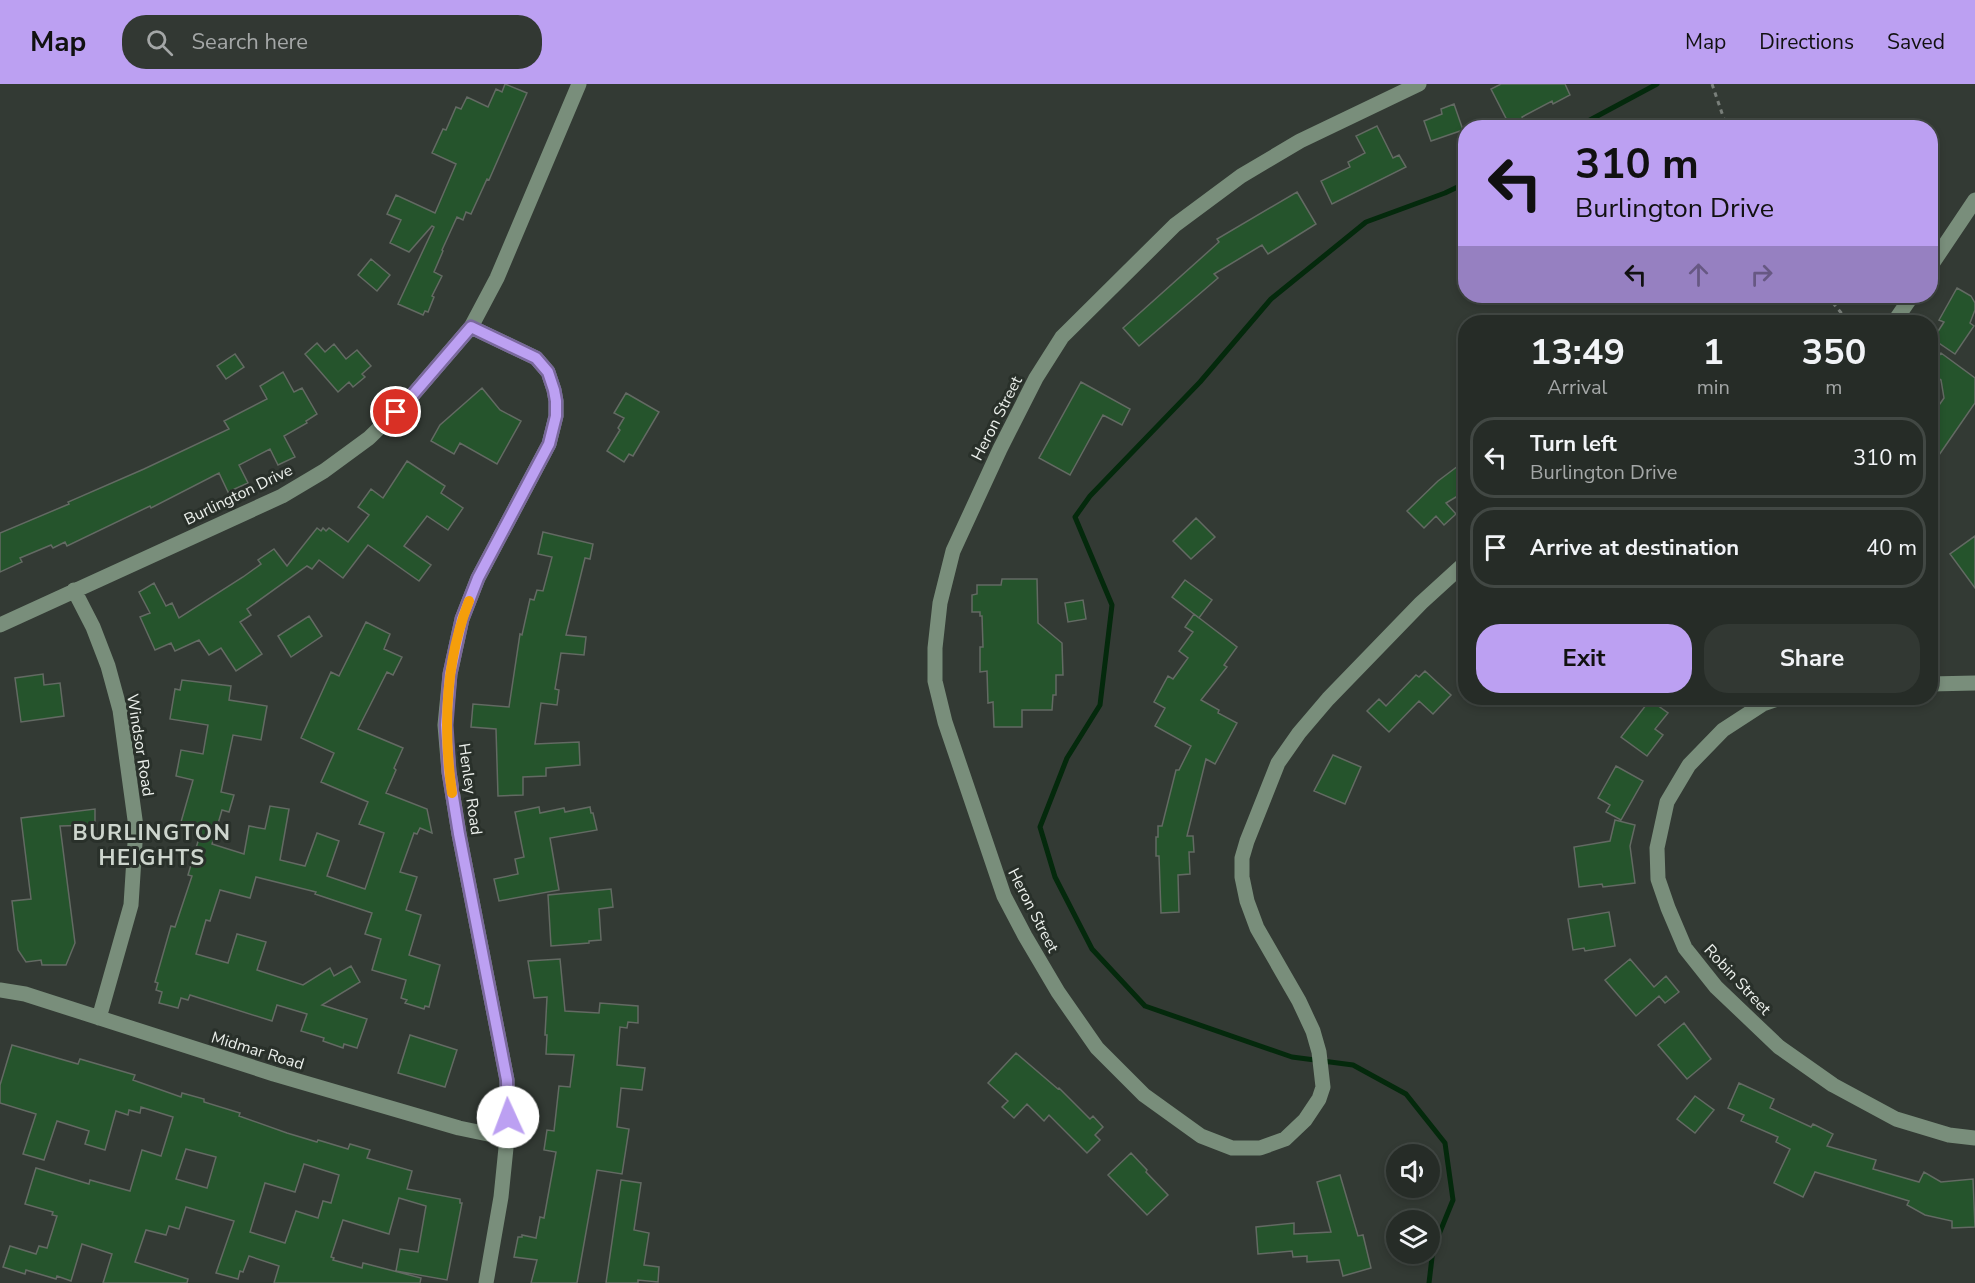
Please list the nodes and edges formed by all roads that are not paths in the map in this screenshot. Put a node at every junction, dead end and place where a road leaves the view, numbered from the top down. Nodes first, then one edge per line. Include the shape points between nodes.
1 (579, 84) edge
2 (1419, 84) edge
3 (1975, 200) edge
4 (1938, 255) edge
5 (471, 327) junction
6 (1458, 569) edge
7 (74, 590) junction
8 (0, 625) edge
9 (1975, 683) edge
10 (1938, 684) edge
11 (1761, 705) edge
12 (0, 990) edge
13 (99, 1018) junction
14 (507, 1138) junction
15 (1975, 1138) edge
16 (486, 1283) edge

1 - 5 street, Burlington Drive
2 - 6 street, Heron Street via 1300,141 1242,176 1175,225 1062,337 1036,378 953,551 940,603 935,681 945,723 1004,896 1058,992 1097,1048 1144,1095 1201,1136 1232,1148 1260,1148 1285,1139 1305,1120 1319,1098 1323,1087 1313,1031 1257,928 1242,877 1242,858 1278,763 1299,734 1328,699
3 - 4 street
5 - 7 street, Burlington Drive via 410,398 369,438 324,471 282,496
5 - 14 street, Henley Road via 536,358 548,372 556,401 549,444 478,578 462,619 450,674 446,725 459,834 507,1080
7 - 8 street, Burlington Drive
7 - 13 street, Windsor Road via 108,666 120,710 136,827 131,905
9 - 10 street
11 - 15 street, Robin Street via 1723,730 1689,765 1667,802 1657,848 1658,879 1685,948 1716,987 1779,1047 1833,1085 1896,1119 1949,1135
12 - 13 street, Midmar Road
13 - 14 street, Midmar Road via 306,1084
14 - 16 street, Henley Road

